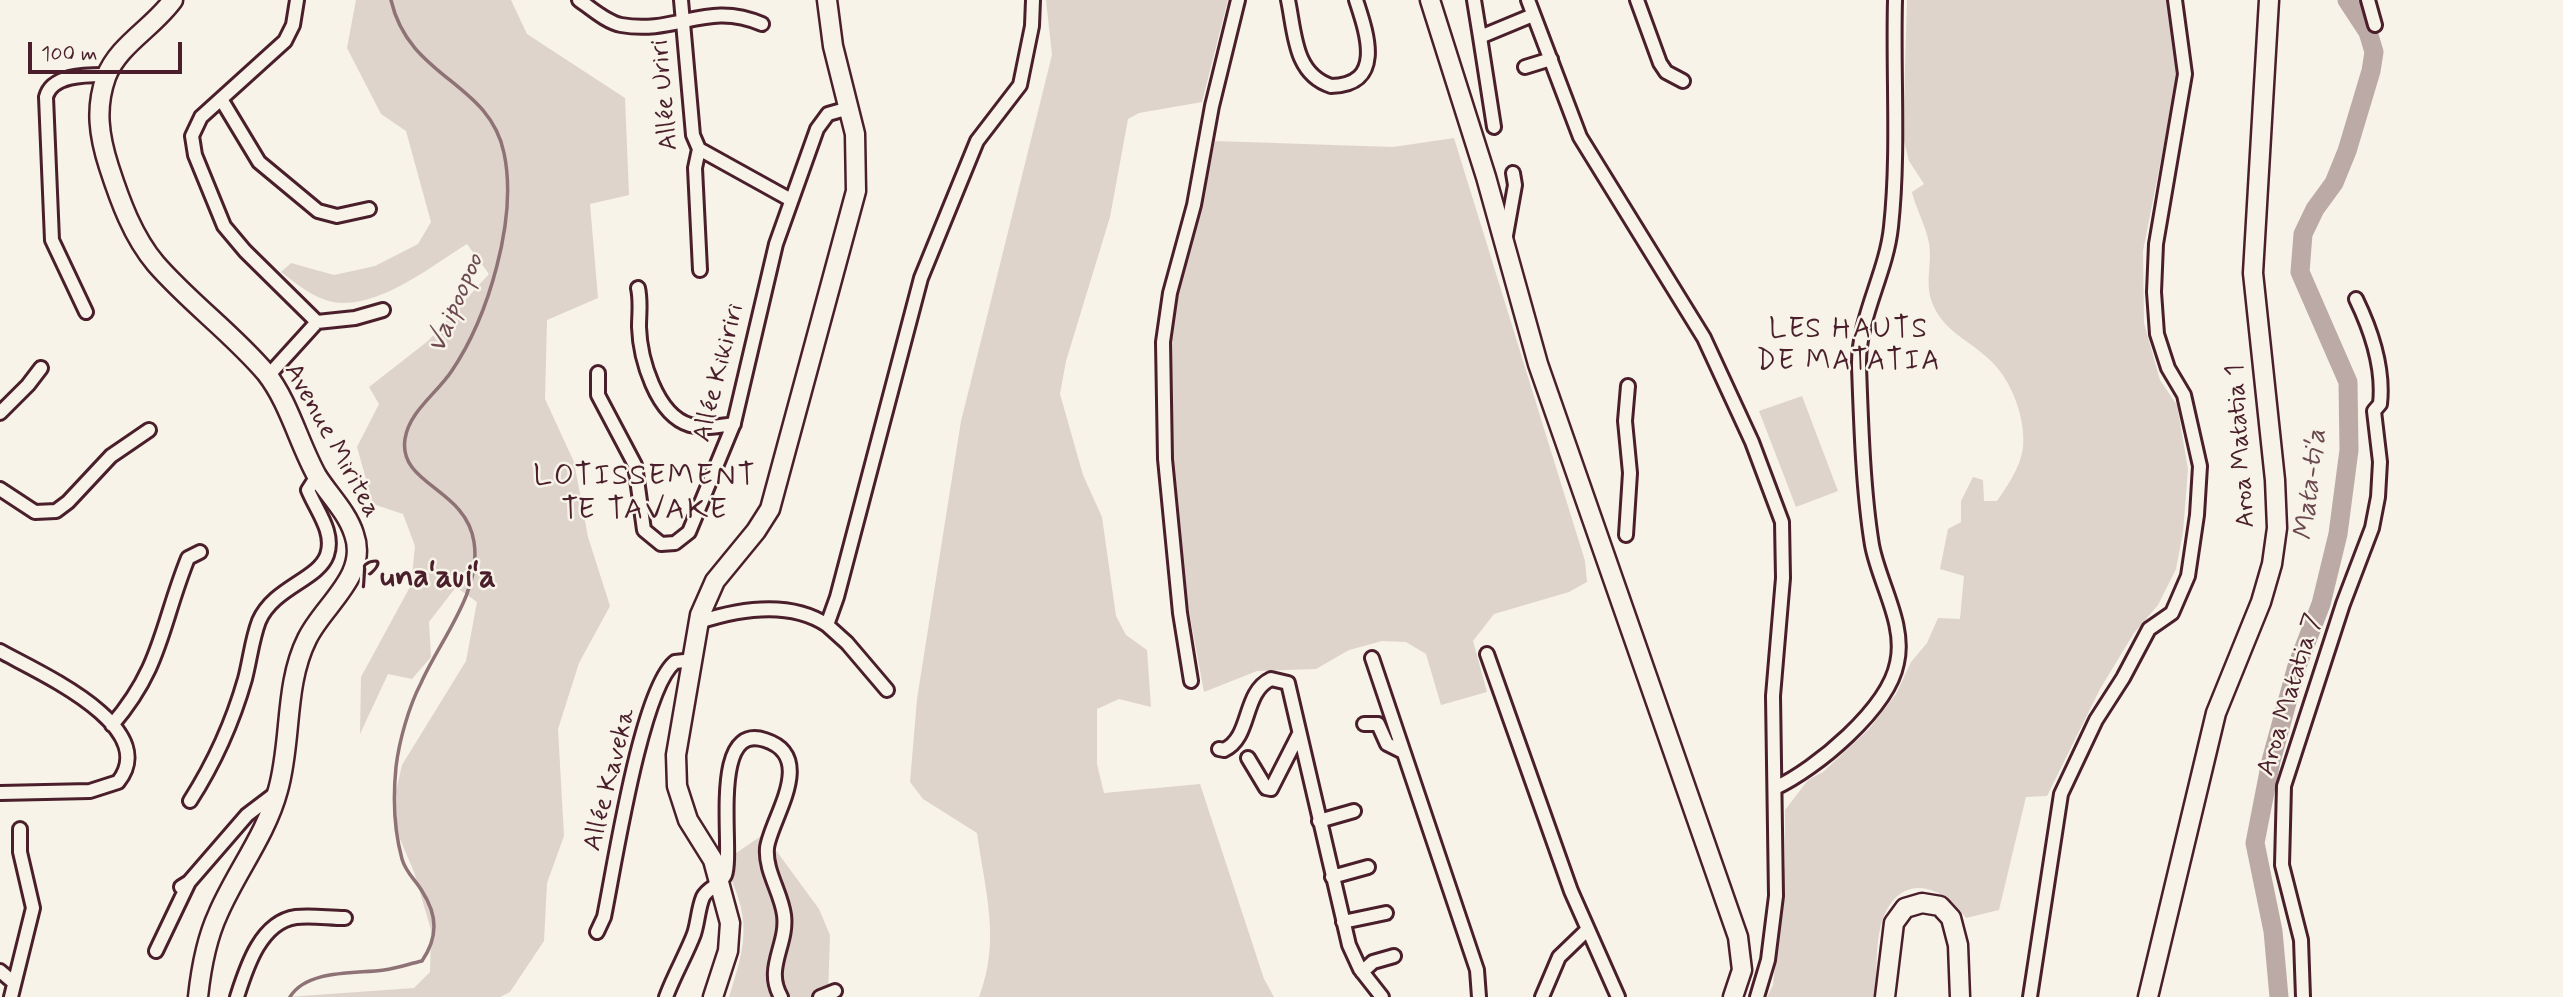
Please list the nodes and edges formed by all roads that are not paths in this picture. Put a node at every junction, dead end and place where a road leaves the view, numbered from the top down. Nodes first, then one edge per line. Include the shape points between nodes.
1 (173, 0) edge
2 (297, 0) edge
3 (579, 0) edge
4 (827, 0) edge
5 (1033, 0) edge
6 (1238, 0) edge
7 (1289, 0) edge
8 (1356, 0) edge
9 (1430, 0) edge
10 (1474, 0) edge
11 (1528, 0) edge
12 (1637, 0) edge
13 (1895, 0) edge
14 (2175, 0) edge
15 (2269, 0) edge
16 (2368, 0) edge
17 (681, 6) edge
18 (1534, 15) junction
19 (762, 24) dead end
20 (2375, 25) dead end
21 (1480, 37) junction
22 (1550, 60) junction
23 (1525, 67) dead end
24 (107, 75) junction
25 (1683, 81) dead end
26 (221, 99) junction
27 (849, 108) junction
28 (1494, 127) dead end
29 (699, 149) junction
30 (1513, 173) dead end
31 (791, 200) junction
32 (369, 209) dead end
33 (1504, 245) junction
34 (700, 270) dead end
35 (638, 288) dead end
36 (2356, 299) dead end
37 (383, 310) dead end
38 (86, 312) dead end
39 (317, 322) junction
40 (41, 368) dead end
41 (598, 373) dead end
42 (268, 376) junction
43 (1628, 386) dead end
44 (0, 413) edge
45 (734, 424) junction
46 (149, 430) dead end
47 (317, 475) junction
48 (0, 489) edge
49 (1626, 536) dead end
50 (200, 552) dead end
51 (699, 622) junction
52 (827, 625) junction
53 (0, 652) edge
54 (1487, 654) dead end
55 (1372, 659) dead end
56 (694, 660) junction
57 (1191, 681) dead end
58 (887, 690) dead end
59 (1364, 724) dead end
60 (112, 725) junction
61 (1300, 734) junction
62 (1219, 749) dead end
63 (1403, 752) junction
64 (1248, 758) dead end
65 (1775, 788) junction
66 (278, 790) junction
67 (0, 793) edge
68 (190, 802) dead end
69 (1354, 811) dead end
70 (1319, 821) junction
71 (20, 829) dead end
72 (1368, 867) dead end
73 (1332, 877) junction
74 (720, 883) junction
75 (1386, 913) dead end
76 (345, 918) dead end
77 (1343, 922) junction
78 (1587, 930) junction
79 (597, 932) dead end
80 (156, 951) dead end
81 (1394, 956) dead end
82 (0, 971) edge
83 (1362, 972) junction
84 (13, 982) junction
85 (835, 990) dead end
86 (11, 997) edge
87 (198, 997) edge
88 (237, 997) edge
89 (666, 997) edge
90 (713, 997) edge
91 (781, 997) edge
92 (820, 997) edge
93 (1381, 997) edge
94 (1479, 997) edge
95 (1542, 997) edge
96 (1618, 997) edge
97 (1733, 997) edge
98 (1757, 997) edge
99 (1885, 997) edge
100 (1960, 997) edge
101 (2030, 997) edge
102 (2148, 997) edge
103 (2303, 997) edge

1 - 24 main road, Avenue Miritea via 116,59
2 - 26 street via 285,41
3 - 17 street via 622,25 651,23
4 - 27 main road
5 - 52 street via 1020,85 977,141 920,278
6 - 57 street via 1170,293 1163,342 1165,459
7 - 8 street via 1303,66 1331,86 1357,77 1368,60 1367,37
9 - 33 main road
10 - 21 street
11 - 18 street
12 - 25 street via 1660,63
13 - 65 street via 1891,227 1862,331 1859,362 1870,531 1896,626 1898,657 1885,692 1864,720 1797,776
14 - 101 street via 2185,74 2155,244 2154,292 2157,334 2168,368 2184,395 2200,466 2188,576 2172,613 2149,629 2096,720 2061,794
15 - 102 main road, Aroa Matatia 1 via 2253,274 2275,480 2274,553 2261,602 2216,713
16 - 20 street
17 - 19 street via 734,4 746,8
17 - 29 street, Allée Uriri via 693,135
18 - 21 street
18 - 22 street
21 - 28 street
22 - 23 street
22 - 65 street via 1588,152 1707,344 1779,511 1784,563 1773,696
24 - 38 street via 61,82 52,86 46,97 51,240
24 - 42 main road, Avenue Miritea via 98,124 113,180 140,242 156,264
26 - 32 street via 259,162 318,211 337,216
26 - 39 street via 201,117 192,135 217,212 244,251
27 - 31 street, Allée Kikiriri via 828,114 818,126
27 - 51 main road via 855,134 856,191 770,509 715,581
29 - 31 street
29 - 34 street, Allée Uriri via 695,168
30 - 33 street
31 - 45 street, Allée Kikiriri via 773,256
33 - 97 main road via 1542,375 1738,937 1742,970
35 - 45 street via 642,349 667,409 688,424
36 - 103 street, Aroa Matatia 7 via 2369,327 2380,377 2380,404 2374,411 2380,462 2378,497 2372,528 2284,786 2281,854 2301,940
37 - 39 street
39 - 42 street
40 - 44 street
41 - 45 street, Allée Kikiriri via 598,395 635,465 644,530 660,544 676,544 689,532
42 - 47 main road, Avenue Miritea
43 - 49 street
46 - 48 street via 111,456 56,511 35,512
47 - 66 main road, Avenue Miritea via 349,522 357,557 351,576 311,630 298,658
47 - 68 street via 308,490 325,525 328,552 318,569 289,586 260,620 230,719
50 - 60 street via 188,558 150,671
51 - 52 street via 761,609
51 - 56 main road
52 - 58 street
53 - 60 street via 71,689
54 - 78 street
55 - 63 street
56 - 74 main road via 676,755 677,786 688,820 713,860
56 - 79 street, Allée Kaveka via 675,662 662,678 633,773 604,917
59 - 63 street via 1378,724 1387,744
60 - 67 street via 127,753 126,769 118,782 90,791
61 - 62 street via 1288,683 1271,679 1255,690 1236,741
61 - 64 street via 1271,789
61 - 70 street
63 - 94 street via 1477,970
65 - 98 street via 1776,896 1766,970
66 - 80 street via 247,815 185,885
66 - 87 main road, Avenue Miritea via 268,819 216,916
69 - 70 street
70 - 73 street
71 - 84 street via 20,852 33,908
72 - 73 street
73 - 77 street
74 - 89 street via 703,898
74 - 90 main road via 730,923 728,951
74 - 91 street via 728,864 725,824 733,754 745,741 761,738 778,747 789,770 786,800 767,845 767,860 784,914 773,978
75 - 77 street
76 - 88 street via 296,917 280,925 255,950
77 - 83 street
78 - 95 street via 1559,957
78 - 96 street
81 - 83 street via 1373,962
82 - 84 street
83 - 93 street
84 - 86 street
85 - 92 street
99 - 100 main road via 1894,923 1905,908 1922,903 1940,906 1951,918 1959,956

